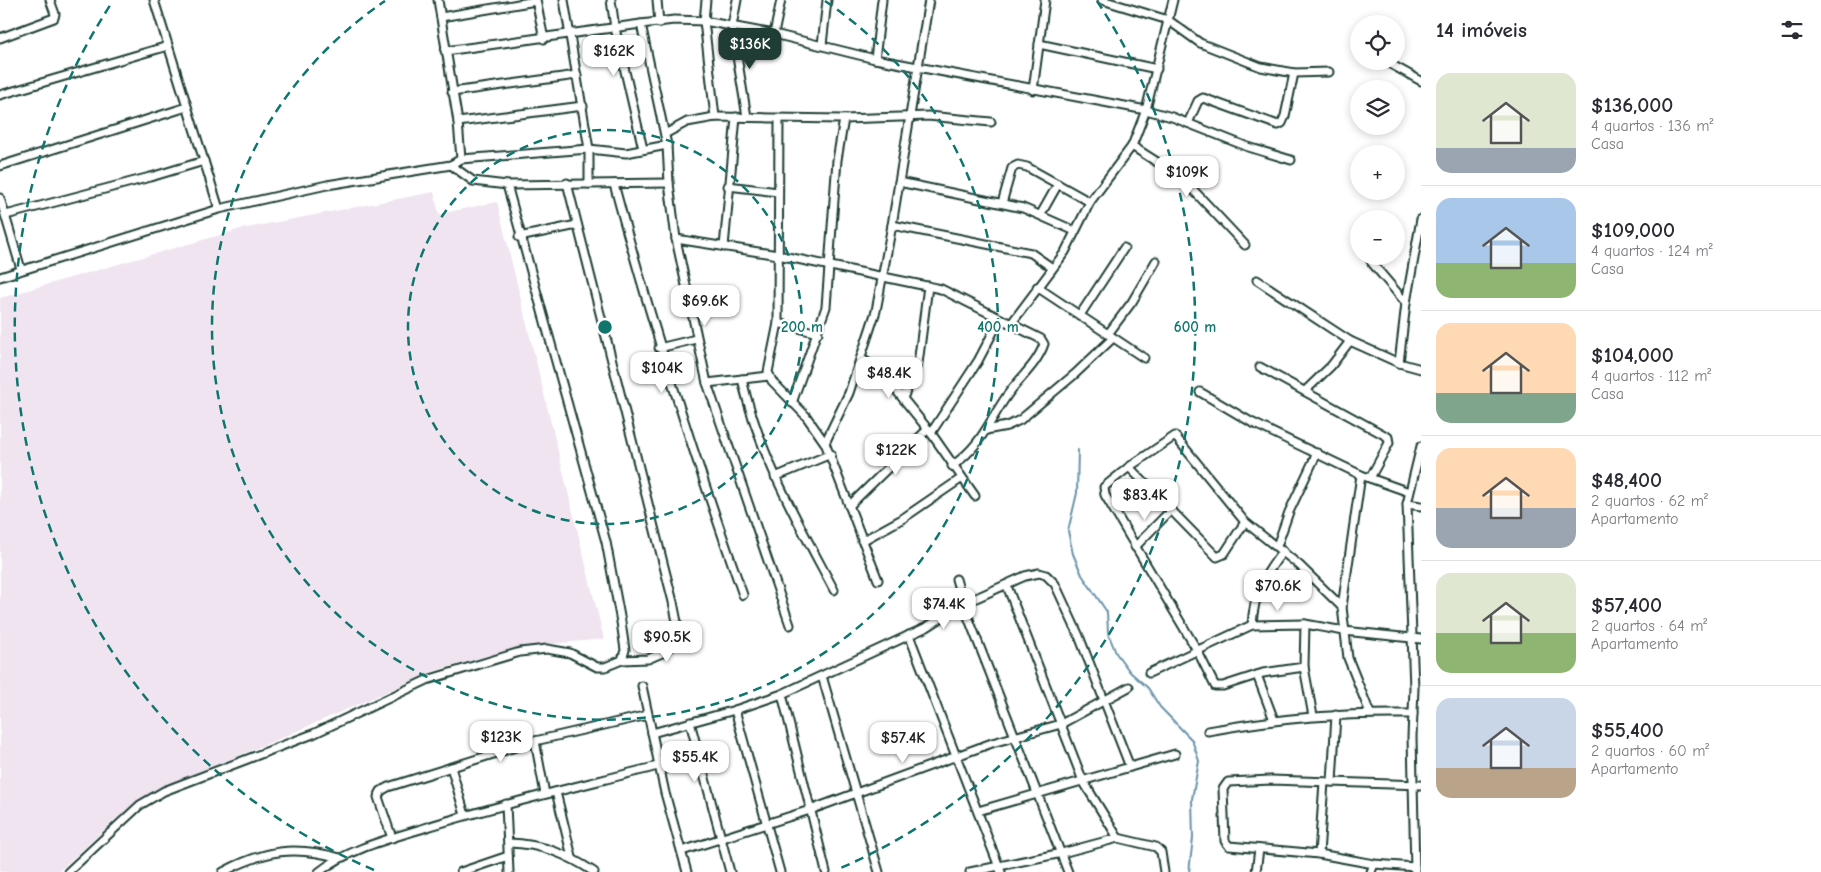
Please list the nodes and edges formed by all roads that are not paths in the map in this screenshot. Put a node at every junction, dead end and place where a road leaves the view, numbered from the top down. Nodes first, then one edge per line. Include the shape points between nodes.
1 (50, 0) edge
2 (154, 0) edge
3 (438, 0) edge
4 (536, 0) edge
5 (564, 0) edge
6 (611, 0) edge
7 (657, 0) edge
8 (706, 0) edge
9 (737, 0) edge
10 (781, 0) edge
11 (827, 0) edge
12 (882, 0) edge
13 (929, 0) edge
14 (1044, 0) edge
15 (1102, 0) edge
16 (1173, 0) edge
17 (441, 18) junction
18 (704, 20) junction
19 (1168, 20) junction
20 (659, 23) junction
21 (641, 24) junction
22 (732, 26) junction
23 (615, 28) junction
24 (774, 34) junction
25 (570, 35) junction
26 (0, 38) edge
27 (544, 39) junction
28 (1039, 44) junction
29 (822, 45) junction
30 (168, 46) junction
31 (445, 51) junction
32 (876, 59) junction
33 (917, 67) junction
34 (1156, 69) junction
35 (1401, 70) edge
36 (1329, 72) dead end
37 (1294, 73) junction
38 (577, 76) junction
39 (1421, 81) edge
40 (1034, 90) junction
41 (452, 92) junction
42 (0, 95) edge
43 (583, 106) junction
44 (187, 107) junction
45 (1146, 110) junction
46 (911, 116) junction
47 (715, 117) junction
48 (747, 117) junction
49 (736, 118) junction
50 (779, 119) junction
51 (844, 119) junction
52 (458, 122) junction
53 (991, 122) dead end
54 (1188, 123) junction
55 (664, 134) junction
56 (667, 145) junction
57 (1132, 146) junction
58 (643, 149) junction
59 (589, 150) junction
60 (461, 159) junction
61 (204, 160) junction
62 (1291, 160) dead end
63 (451, 165) junction
64 (0, 166) edge
65 (898, 182) junction
66 (567, 183) junction
67 (669, 183) junction
68 (589, 184) junction
69 (614, 184) junction
70 (1058, 184) junction
71 (507, 185) junction
72 (728, 186) junction
73 (778, 192) junction
74 (0, 198) edge
75 (1090, 202) junction
76 (1002, 203) junction
77 (219, 209) junction
78 (1041, 214) junction
79 (6, 215) junction
80 (1421, 219) edge
81 (576, 225) junction
82 (892, 226) junction
83 (1075, 231) junction
84 (519, 237) junction
85 (676, 239) junction
86 (1245, 245) dead end
87 (724, 247) junction
88 (1124, 248) dead end
89 (1418, 250) edge
90 (778, 255) junction
91 (1156, 261) dead end
92 (1373, 265) edge
93 (830, 266) junction
94 (1051, 267) junction
95 (21, 269) junction
96 (0, 277) edge
97 (883, 278) junction
98 (1257, 280) dead end
99 (928, 286) junction
100 (1037, 287) junction
101 (1406, 303) junction
102 (1080, 316) junction
103 (1000, 319) junction
104 (778, 323) junction
105 (1011, 324) junction
106 (818, 333) junction
107 (1110, 336) junction
108 (696, 339) junction
109 (1350, 341) junction
110 (659, 348) junction
111 (861, 358) junction
112 (1144, 358) dead end
113 (1399, 363) junction
114 (1260, 366) dead end
115 (1421, 369) edge
116 (769, 376) junction
117 (742, 379) junction
118 (707, 383) junction
119 (1305, 391) junction
120 (1200, 392) dead end
121 (903, 398) junction
122 (792, 402) junction
123 (986, 430) junction
124 (929, 431) junction
125 (825, 443) junction
126 (1421, 446) edge
127 (1317, 452) junction
128 (831, 454) junction
129 (952, 466) junction
130 (1129, 467) junction
131 (1360, 475) junction
132 (775, 477) junction
133 (962, 478) junction
134 (1370, 478) junction
135 (1409, 492) junction
136 (975, 496) dead end
137 (1408, 504) junction
138 (849, 506) junction
139 (1421, 506) edge
140 (1171, 510) junction
141 (1245, 522) junction
142 (862, 541) junction
143 (1277, 546) junction
144 (1135, 547) junction
145 (1284, 552) junction
146 (956, 578) dead end
147 (878, 580) dead end
148 (1007, 586) junction
149 (834, 590) dead end
150 (743, 594) dead end
151 (964, 604) junction
152 (1342, 607) junction
153 (1305, 624) junction
154 (790, 625) dead end
155 (1252, 626) junction
156 (1344, 631) junction
157 (909, 635) junction
158 (1411, 639) junction
159 (1421, 639) edge
160 (1197, 650) junction
161 (622, 660) junction
162 (1304, 667) junction
163 (1149, 673) dead end
164 (1257, 675) junction
165 (822, 676) junction
166 (642, 686) dead end
167 (1129, 687) dead end
168 (1417, 688) edge
169 (782, 694) junction
170 (1103, 701) junction
171 (735, 710) junction
172 (1370, 713) junction
173 (1412, 714) junction
174 (648, 715) junction
175 (1336, 715) junction
176 (1313, 716) junction
177 (1274, 720) junction
178 (690, 722) junction
179 (1061, 724) junction
180 (1208, 731) dead end
181 (652, 733) junction
182 (1015, 737) junction
183 (535, 741) junction
184 (1175, 754) dead end
185 (957, 755) junction
186 (658, 766) junction
187 (451, 767) junction
188 (1130, 767) junction
189 (1083, 781) junction
190 (1324, 782) junction
191 (1332, 782) junction
192 (1418, 785) edge
193 (556, 792) junction
194 (856, 793) junction
195 (545, 794) junction
196 (1038, 795) junction
197 (506, 804) junction
198 (810, 810) junction
199 (978, 811) junction
200 (465, 815) junction
201 (1414, 821) junction
202 (766, 824) junction
203 (1421, 827) edge
204 (392, 838) junction
205 (720, 838) junction
206 (1118, 838) junction
207 (509, 843) junction
208 (1259, 849) junction
209 (682, 851) junction
210 (1062, 853) junction
211 (1320, 854) junction
212 (508, 856) junction
213 (572, 857) junction
214 (340, 858) junction
215 (1374, 864) junction
216 (1000, 868) edge
217 (1415, 870) edge
218 (68, 872) edge
219 (223, 872) edge
220 (319, 872) edge
221 (461, 872) edge
222 (509, 872) edge
223 (594, 872) edge
224 (687, 872) edge
225 (730, 872) edge
226 (780, 872) edge
227 (826, 872) edge
228 (879, 872) edge
229 (970, 872) edge
230 (1068, 872) edge
231 (1164, 872) edge
232 (1256, 872) edge
233 (1371, 872) edge

1 - 26 street via 56,14 54,18
2 - 30 street
3 - 17 street
4 - 17 street
4 - 27 street
5 - 25 street
6 - 23 street
7 - 20 street
8 - 18 street
9 - 22 street
10 - 24 street
11 - 29 street
12 - 32 street
13 - 33 street
14 - 28 street
15 - 19 street
16 - 19 street
17 - 31 street
18 - 20 street
18 - 22 street
18 - 47 street
19 - 34 street
19 - 37 street via 1192,39 1213,49 1261,67
20 - 21 street
21 - 23 street
21 - 55 street
22 - 24 street
22 - 48 street
23 - 25 street
23 - 58 street
24 - 29 street
25 - 27 street
25 - 38 street
27 - 31 street
28 - 34 street
28 - 40 street
29 - 32 street
30 - 42 street
30 - 44 street
31 - 41 street
32 - 33 street
33 - 40 street
33 - 46 street
34 - 45 street
35 - 39 street
36 - 37 street
37 - 54 street via 1285,116 1278,125 1203,98 1198,101
38 - 41 street
38 - 43 street
40 - 45 street
41 - 52 street
43 - 52 street
43 - 59 street
44 - 61 street
44 - 64 street
45 - 54 street
45 - 57 street
46 - 51 street
46 - 53 street
46 - 65 street
47 - 49 street
47 - 55 street via 687,122
48 - 49 street
48 - 50 street
49 - 72 street
50 - 51 street
50 - 73 street
51 - 93 street via 837,160
52 - 60 street
54 - 62 street
55 - 56 street
56 - 58 street
56 - 67 street
57 - 75 street
57 - 86 street via 1182,178
58 - 59 street via 626,153
59 - 60 street
59 - 68 street
60 - 63 street
61 - 77 street
61 - 79 street
63 - 71 street via 473,181
63 - 77 street via 327,185
65 - 76 street
65 - 82 street
66 - 68 street
66 - 71 street
66 - 81 street
67 - 69 street
67 - 85 street
68 - 69 street
69 - 110 street
70 - 75 street
70 - 76 street via 1027,166 1014,166
70 - 78 street
71 - 84 street
72 - 73 street
72 - 87 street
73 - 90 street
74 - 79 street
75 - 83 street
76 - 78 street
77 - 95 street
78 - 83 street
79 - 95 street
80 - 89 street
81 - 84 street
81 - 161 street via 678,627 677,641 662,653 648,659
82 - 94 street via 1031,253
82 - 97 street
83 - 94 street via 1065,252
84 - 161 street via 606,542 625,650
85 - 87 street
85 - 108 street
87 - 90 street
88 - 102 street
89 - 101 street
90 - 93 street
90 - 104 street
91 - 107 street
92 - 101 street
93 - 97 street
93 - 106 street via 826,307
94 - 100 street
95 - 96 street
97 - 99 street
97 - 111 street
98 - 109 street
99 - 103 street via 965,299
99 - 121 street via 918,364
100 - 102 street
100 - 105 street
101 - 113 street
102 - 107 street
103 - 105 street
103 - 124 street via 978,362
104 - 106 street
104 - 116 street
105 - 123 street via 1041,339 1044,344
106 - 122 street
107 - 112 street
107 - 123 street via 1075,374 1020,420
108 - 110 street
108 - 118 street
109 - 113 street
109 - 119 street via 1331,366
110 - 150 street
111 - 121 street via 881,372
111 - 125 street via 849,393
113 - 115 street
114 - 119 street
116 - 117 street
116 - 122 street
117 - 118 street
117 - 132 street via 753,423
118 - 154 street
119 - 134 street via 1388,437
120 - 127 street via 1251,422
121 - 124 street
122 - 125 street
123 - 129 street via 972,452
124 - 129 street
124 - 138 street
125 - 128 street
126 - 135 street
127 - 131 street
127 - 143 street
128 - 132 street
128 - 138 street
129 - 133 street
130 - 140 street
130 - 141 street via 1175,436
130 - 144 street via 1104,487 1104,491
131 - 134 street
131 - 152 street
132 - 149 street
133 - 136 street
133 - 142 street via 902,519
134 - 135 street
135 - 137 street
137 - 139 street
137 - 158 street
138 - 142 street
140 - 141 street via 1217,557 1224,554
140 - 144 street
141 - 143 street
142 - 147 street
143 - 145 street
144 - 160 street
145 - 152 street
145 - 155 street via 1266,573 1258,589
146 - 151 street
148 - 151 street
148 - 170 street via 1039,573 1051,579 1079,636
148 - 179 street
151 - 157 street
151 - 182 street
152 - 156 street
153 - 155 street
153 - 156 street
153 - 162 street
155 - 160 street
156 - 158 street
156 - 172 street via 1348,658
157 - 165 street
157 - 185 street
158 - 159 street
158 - 168 street
160 - 163 street
160 - 164 street via 1215,686
161 - 218 street via 597,667 559,650 537,650 427,680 313,734 164,791 140,805
162 - 164 street
162 - 176 street
164 - 177 street
165 - 169 street
165 - 194 street
166 - 174 street
167 - 170 street
168 - 173 street
169 - 171 street
169 - 198 street
170 - 179 street
170 - 188 street
171 - 178 street
171 - 202 street
172 - 173 street
172 - 175 street
173 - 192 street
174 - 181 street
174 - 183 street
175 - 176 street
175 - 191 street
176 - 177 street
177 - 180 street
178 - 181 street
178 - 205 street
179 - 182 street
179 - 189 street
181 - 186 street
182 - 185 street
182 - 196 street
183 - 187 street
183 - 195 street
184 - 188 street
185 - 194 street
185 - 199 street
186 - 193 street
186 - 209 street
187 - 200 street
187 - 204 street via 381,791 378,797
188 - 189 street
189 - 196 street
189 - 206 street
190 - 191 street
190 - 208 street via 1271,780 1228,782 1225,785 1226,844
190 - 211 street
191 - 192 street
192 - 201 street
193 - 195 street
193 - 213 street
194 - 198 street
194 - 228 street
195 - 197 street
196 - 199 street
196 - 210 street
197 - 200 street
197 - 207 street
198 - 202 street
198 - 227 street
199 - 216 street
200 - 204 street
201 - 203 street
201 - 217 street
202 - 205 street
202 - 226 street
204 - 214 street
205 - 209 street
205 - 225 street
206 - 210 street
206 - 231 street via 1156,847 1161,852
207 - 212 street
207 - 213 street via 542,846
208 - 211 street
208 - 232 street
209 - 224 street
210 - 216 street
210 - 230 street
211 - 215 street
212 - 221 street
212 - 222 street
213 - 223 street
214 - 219 street via 314,851 290,850 252,859
214 - 220 street
215 - 217 street
215 - 233 street
216 - 229 street

